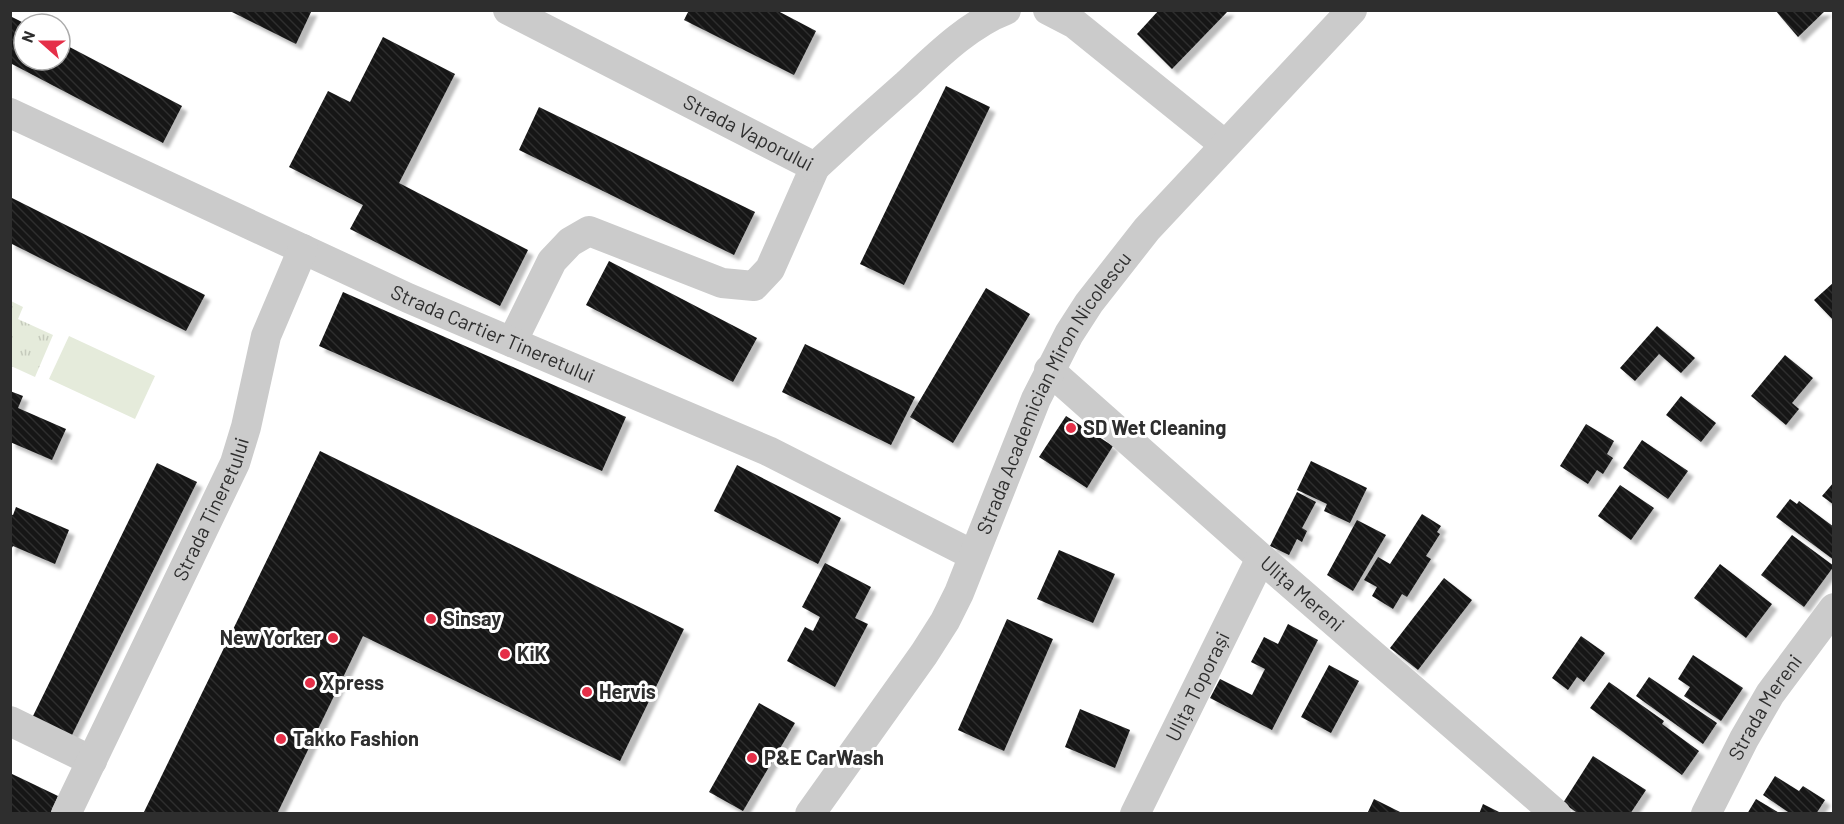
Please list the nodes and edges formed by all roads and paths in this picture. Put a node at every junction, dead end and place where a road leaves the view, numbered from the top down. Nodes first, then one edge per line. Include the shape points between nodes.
1 (508, 10) edge
2 (1006, 10) edge
3 (1048, 10) edge
4 (1338, 15) edge
5 (10, 113) edge
6 (1225, 145) junction
7 (815, 167) junction
8 (303, 249) junction
9 (512, 342) junction
10 (1049, 370) junction
11 (973, 555) junction
12 (1261, 558) junction
13 (1833, 608) edge
14 (10, 721) edge
15 (92, 761) junction
16 (66, 813) edge
17 (810, 813) edge
18 (1135, 813) edge
19 (1556, 813) edge
20 (1706, 813) edge

1 - 7 street, Strada Vaporului
2 - 7 street via 963,36 925,67
3 - 6 street via 1075,24
4 - 6 street, Strada Academician Miron Nicolescu
5 - 8 street, Strada Cartier Tineretului
6 - 10 street, Strada Academician Miron Nicolescu via 1117,265
7 - 9 street, Strada Vaporului via 770,269 754,286 722,283 589,231 570,242 552,261
8 - 9 street, Strada Cartier Tineretului
8 - 15 street, Strada Tineretului via 266,336 235,462
9 - 11 street, Strada Cartier Tineretului via 768,451
10 - 11 street, Strada Academician Miron Nicolescu
10 - 12 street, Ulița Mereni
11 - 17 street, Strada Academician Miron Nicolescu via 935,637
12 - 18 street, Ulița Toporași
12 - 19 street, Ulița Mereni
13 - 20 street, Strada Mereni via 1770,694
14 - 15 street
15 - 16 street, Strada Tineretului

